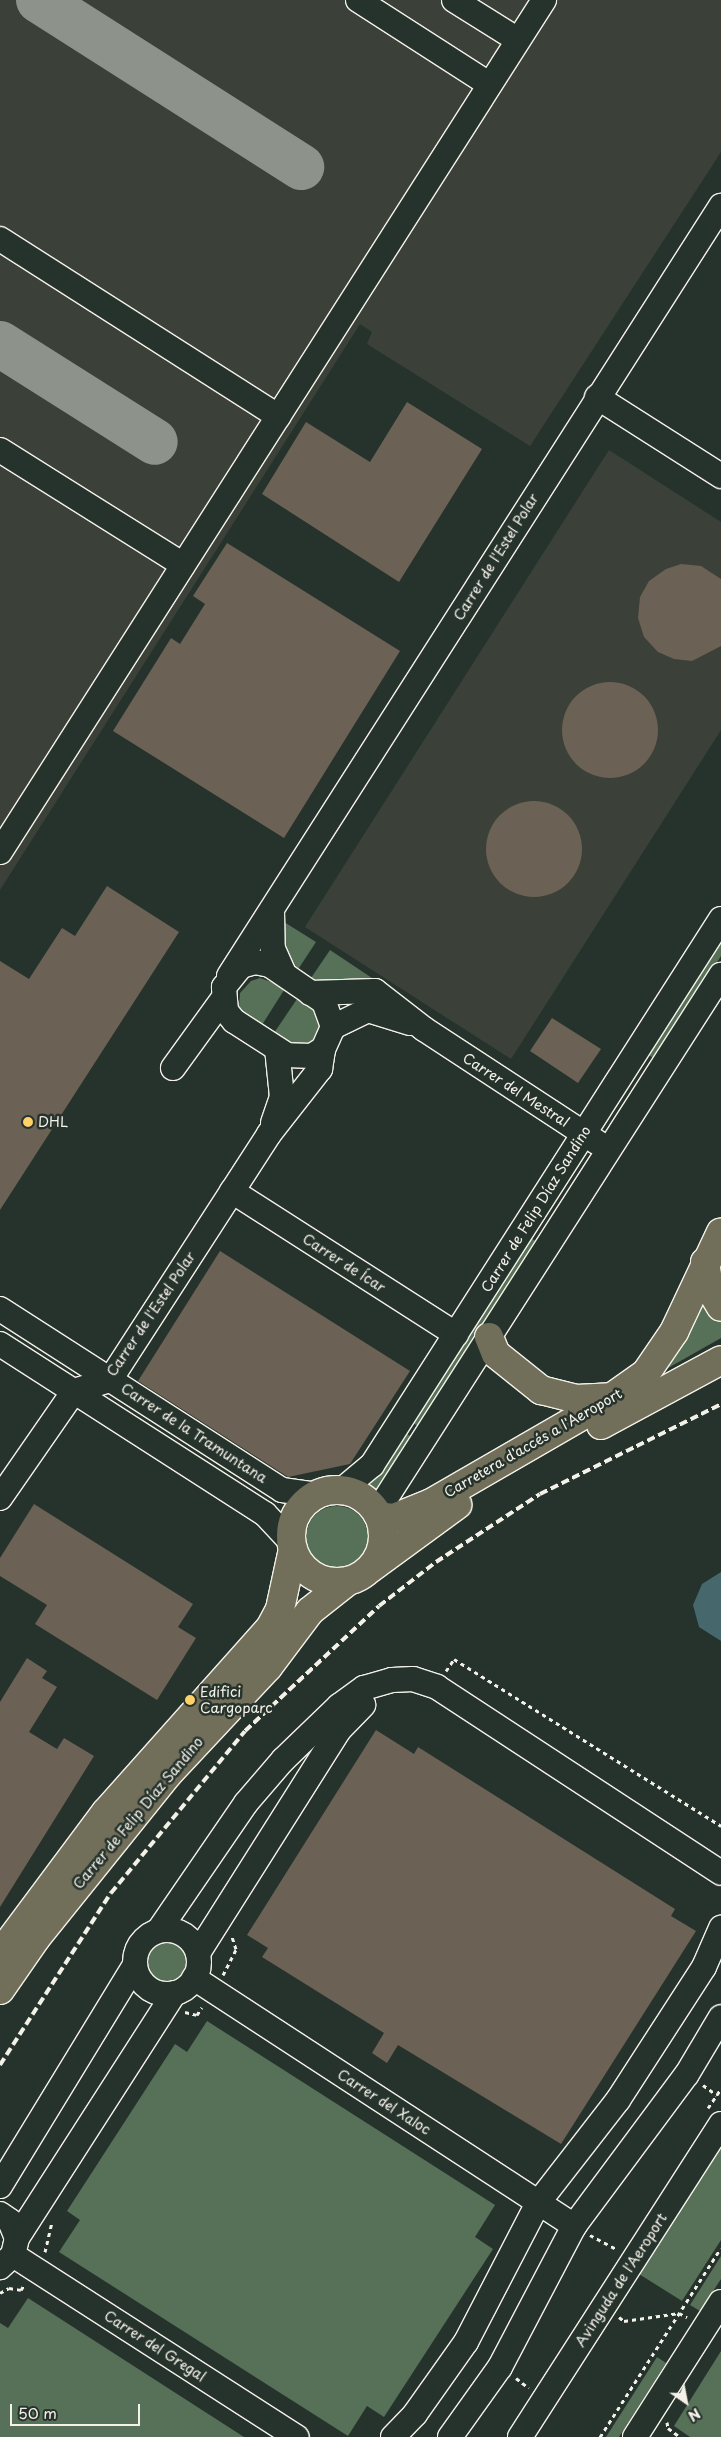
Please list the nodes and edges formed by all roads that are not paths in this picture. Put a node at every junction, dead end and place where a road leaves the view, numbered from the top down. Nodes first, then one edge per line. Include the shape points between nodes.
1 (358, 0) edge
2 (454, 0) edge
3 (544, 0) edge
4 (518, 40) junction
5 (489, 84) junction
6 (721, 206) edge
7 (0, 239) edge
8 (597, 397) junction
9 (278, 416) junction
10 (0, 450) edge
11 (721, 476) edge
12 (183, 565) junction
13 (0, 852) edge
14 (272, 910) junction
15 (721, 919) edge
16 (284, 974) junction
17 (721, 975) edge
18 (229, 976) junction
19 (310, 993) junction
20 (223, 999) junction
21 (333, 1027) junction
22 (424, 1029) junction
23 (276, 1049) junction
24 (323, 1049) junction
25 (174, 1068) dead end
26 (269, 1134) junction
27 (583, 1134) junction
28 (609, 1149) junction
29 (232, 1191) junction
30 (721, 1232) edge
31 (705, 1262) junction
32 (721, 1307) edge
33 (0, 1309) edge
34 (456, 1334) junction
35 (489, 1337) junction
36 (0, 1344) edge
37 (721, 1360) edge
38 (110, 1380) junction
39 (74, 1391) junction
40 (614, 1397) junction
41 (329, 1492) junction
42 (0, 1498) edge
43 (378, 1514) junction
44 (292, 1545) junction
45 (372, 1568) junction
46 (348, 1581) junction
47 (392, 1680) junction
48 (721, 1874) edge
49 (721, 1928) edge
50 (159, 1930) junction
51 (198, 1953) junction
52 (0, 1954) edge
53 (135, 1965) junction
54 (194, 1978) junction
55 (0, 1990) edge
56 (174, 1993) junction
57 (721, 2017) edge
58 (721, 2124) edge
59 (0, 2186) edge
60 (538, 2203) junction
61 (0, 2214) edge
62 (574, 2226) junction
63 (10, 2253) edge
64 (721, 2302) edge
65 (638, 2436) edge
66 (297, 2437) edge
67 (394, 2437) edge
68 (450, 2437) edge
69 (520, 2437) edge

1 - 5 street
2 - 4 street
3 - 4 street
4 - 5 street
5 - 9 street
6 - 8 street, Carrer de l'Estel Polar
7 - 9 street
8 - 11 street
8 - 14 street, Carrer de l'Estel Polar
9 - 12 street
10 - 12 street
12 - 13 street
14 - 16 street via 273,949
14 - 18 street, Carrer de l'Estel Polar
15 - 27 street, Carrer de Felip Díaz Sandino
16 - 18 street via 270,965 255,962 241,966
16 - 19 street
17 - 28 street, Carrer de Felip Díaz Sandino
18 - 20 street
19 - 21 street via 324,1002
19 - 22 street, Carrer del Mestral via 375,991
20 - 23 street via 234,1021
20 - 25 street
21 - 22 street, Carrer del Mestral via 368,1010
21 - 24 street
22 - 27 street, Carrer del Mestral
23 - 24 street via 300,1058
23 - 26 street, Carrer de l'Estel Polar via 282,1097
24 - 26 street, Carrer de l'Estel Polar via 320,1069
26 - 29 street, Carrer de l'Estel Polar
27 - 28 street, Carrer del Mestral
27 - 34 street, Carrer de Felip Díaz Sandino
28 - 35 street, Carrer de Felip Díaz Sandino
29 - 34 street, Carrer de Ícar
29 - 38 street, Carrer de l'Estel Polar
30 - 31 main road, Carretera d'accés a l'Aeroport
31 - 32 main road via 710,1288
31 - 40 main road, Carretera d'accés a l'Aeroport via 686,1309 660,1356 646,1373
33 - 38 street, Carrer de la Tramuntana
34 - 41 street, Carrer de Felip Díaz Sandino via 372,1465
35 - 40 main road via 496,1354 541,1390 576,1399
35 - 43 street, Carrer de Felip Díaz Sandino
36 - 39 street
37 - 45 main road, Carretera d'accés a l'Aeroport via 469,1498
38 - 39 street, Carrer de l'Estel Polar
38 - 41 street, Carrer de la Tramuntana via 282,1490
39 - 42 street
39 - 44 street via 265,1514
40 - 43 main road, Carretera d'accés a l'Aeroport via 431,1502 401,1516
41 - 43 main road via 366,1499
41 - 44 main road via 296,1514
43 - 45 main road via 384,1541
44 - 46 main road via 300,1564 315,1577 330,1582
44 - 52 main road, Carrer de Felip Díaz Sandino via 280,1609 270,1628 106,1812
45 - 46 main road
46 - 55 main road, Carrer de Felip Díaz Sandino via 310,1611 268,1667 167,1775 36,1938
47 - 48 street via 413,1679 437,1687
47 - 50 street via 364,1688 339,1706 283,1760 246,1803
47 - 51 street via 339,1730
49 - 60 street via 704,1967 618,2100
50 - 51 street via 178,1932 194,1944
50 - 53 street via 144,1940
51 - 54 street
53 - 56 street via 138,1976 148,1988
53 - 59 street
54 - 56 street
54 - 60 street, Carrer del Xaloc
56 - 63 street
57 - 62 street via 687,2074
58 - 69 street, Avinguda de l'Aeroport
60 - 62 street, Carrer del Xaloc
60 - 67 street via 466,2342
61 - 63 street via 10,2221
62 - 68 street via 504,2359
63 - 66 street, Carrer del Gregal
64 - 65 street

